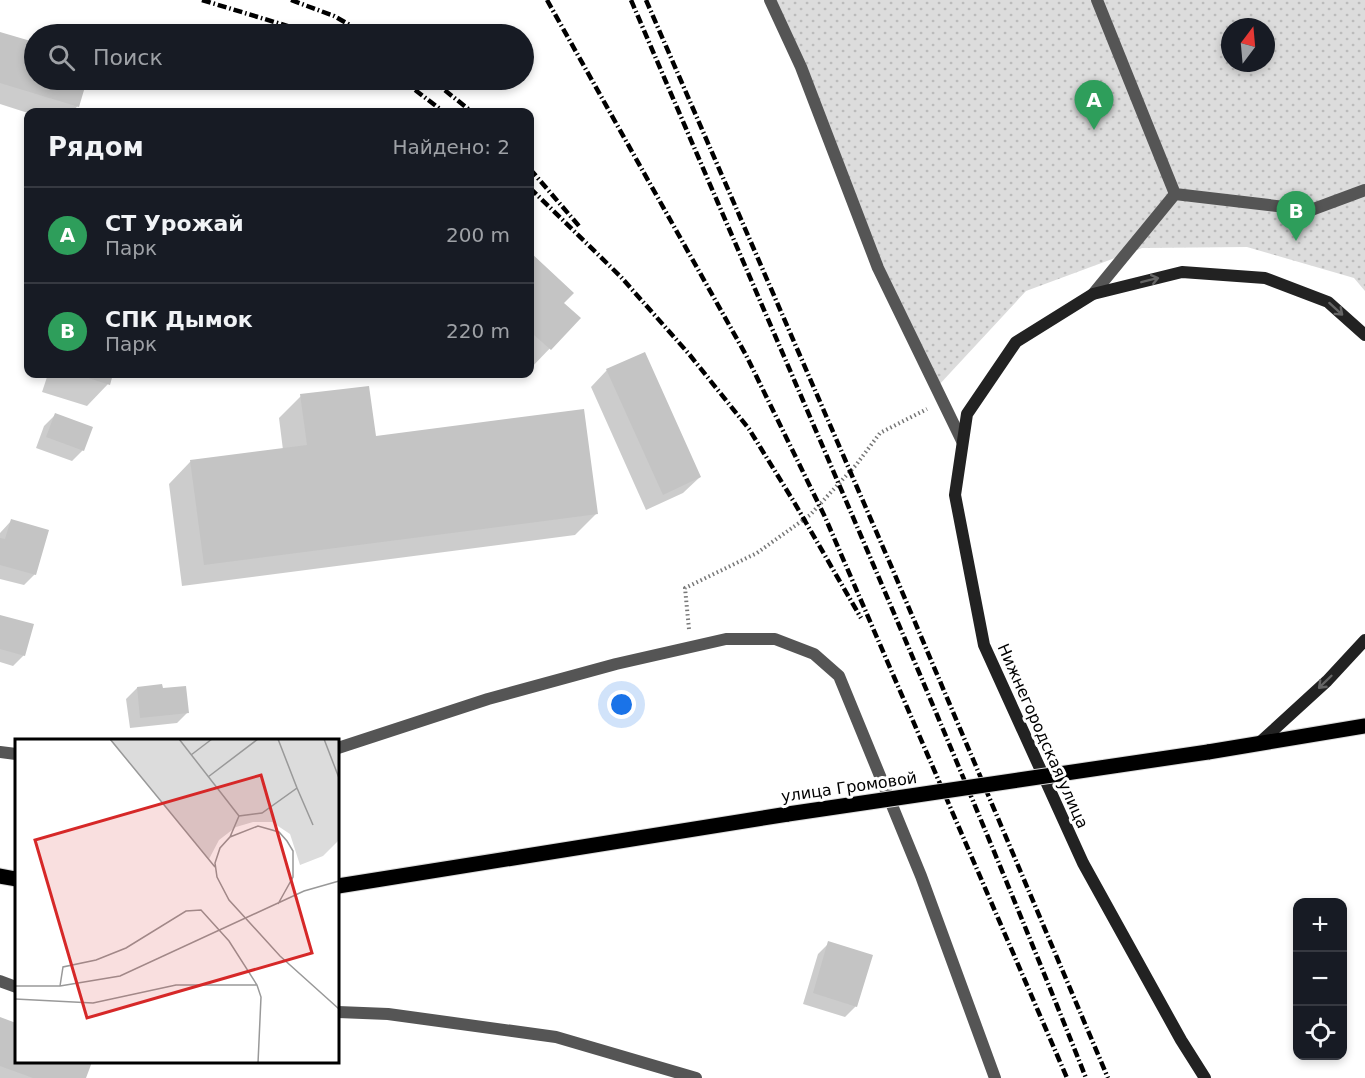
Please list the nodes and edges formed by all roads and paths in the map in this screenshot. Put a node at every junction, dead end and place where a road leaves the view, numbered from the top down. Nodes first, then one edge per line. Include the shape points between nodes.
1 (770, 0) edge
2 (1097, 0) edge
3 (1365, 190) edge
4 (1175, 194) junction
5 (1093, 294) junction
6 (1365, 335) edge
7 (943, 401) junction
8 (962, 441) junction
9 (1365, 640) edge
10 (690, 647) junction
11 (1365, 726) edge
12 (1257, 745) junction
13 (339, 748) edge
14 (0, 753) edge
15 (15, 754) edge
16 (0, 876) edge
17 (15, 879) edge
18 (339, 886) edge
19 (0, 981) edge
20 (15, 987) edge
21 (339, 1012) edge
22 (696, 1078) edge
23 (995, 1078) edge
24 (1205, 1078) edge

1 - 7 street via 801,67 878,268
2 - 4 street
3 - 4 street via 1311,210
4 - 5 street
5 -> 6 main road, Нижнегородская улица via 1182,272 1265,278 1328,302
5 - 8 main road, Нижнегородская улица via 1016,342 966,414
7 - 8 street
7 - 10 path via 880,433 810,515 757,553 685,588
8 - 24 main road, Нижнегородская улица via 955,495 984,645 1083,863 1180,1041
9 -> 12 main road
10 - 13 street via 488,699
10 - 23 street via 726,639 776,639 814,654 839,675 921,876
11 - 12 main road, улица Громовой
12 - 18 main road, улица Громовой, bridge
14 - 15 street
16 - 17 main road
19 - 20 street
21 - 22 street via 388,1014 556,1037

